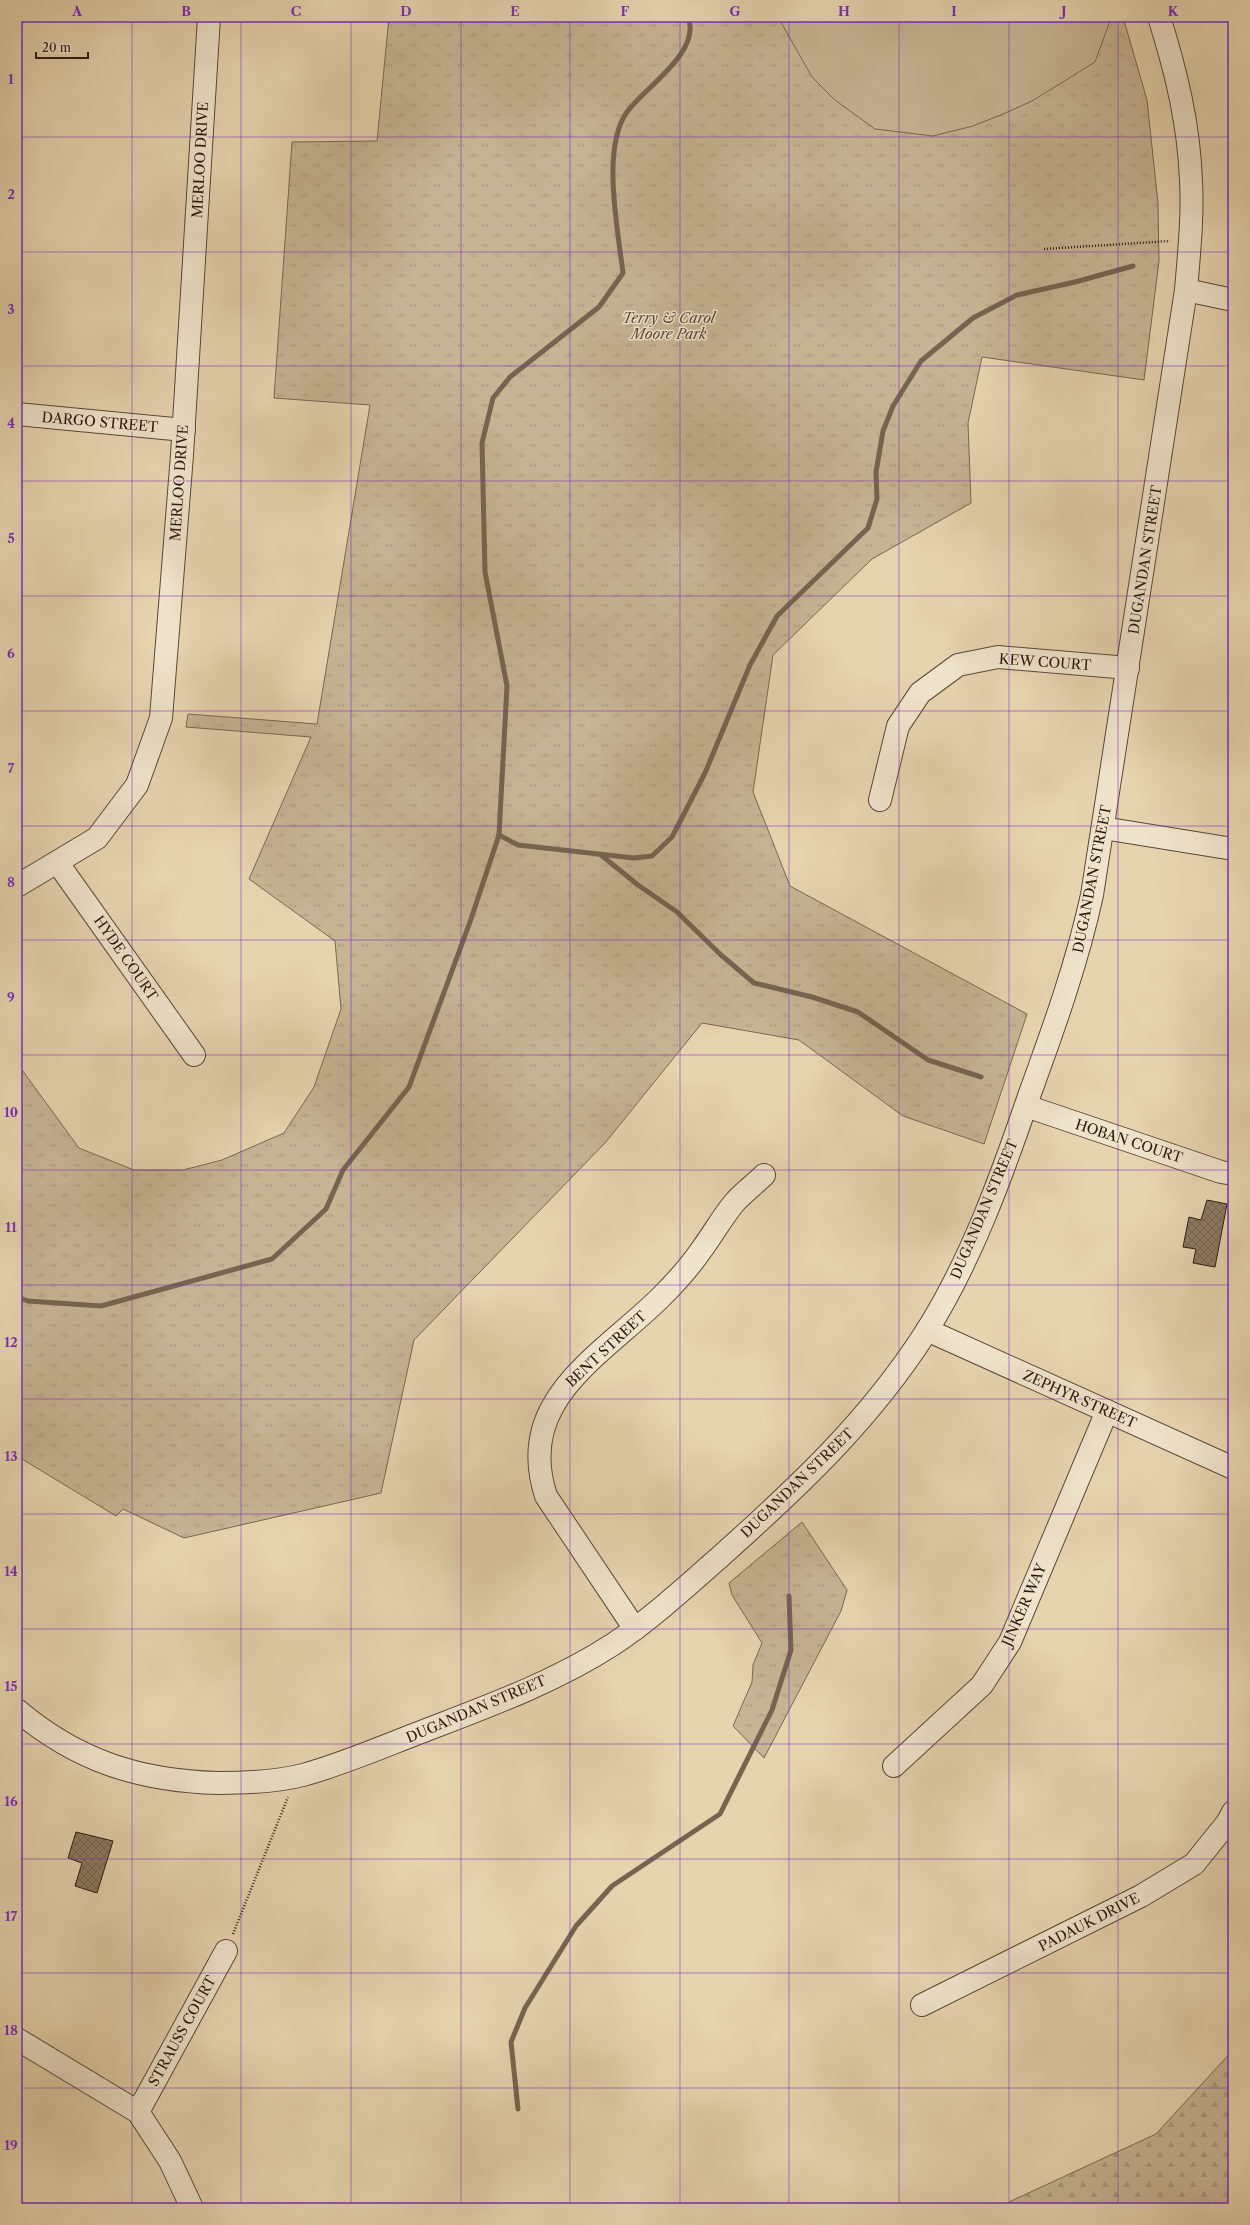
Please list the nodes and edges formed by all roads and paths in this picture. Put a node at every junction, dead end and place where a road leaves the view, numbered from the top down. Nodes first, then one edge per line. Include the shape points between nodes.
1 (209, 17) edge
2 (1159, 17) edge
3 (1170, 241) dead end
4 (1044, 249) dead end
5 (1186, 290) junction
6 (1233, 300) edge
7 (17, 414) edge
8 (184, 430) junction
9 (1128, 668) junction
10 (880, 800) dead end
11 (1103, 828) junction
12 (1233, 849) edge
13 (57, 862) junction
14 (17, 886) edge
15 (194, 1055) dead end
16 (1026, 1106) junction
17 (1233, 1174) edge
18 (764, 1175) dead end
19 (927, 1330) junction
20 (1107, 1411) junction
21 (1233, 1468) edge
22 (635, 1629) junction
23 (17, 1710) edge
24 (894, 1766) dead end
25 (296, 1776) junction
26 (1233, 1812) edge
27 (226, 1951) joint
28 (922, 2005) dead end
29 (17, 2039) edge
30 (138, 2112) junction
31 (192, 2208) edge

1 - 8 street, MERLOO DRIVE
2 - 5 street, DUGANDAN STREET via 1179,84 1188,137 1191,222
3 - 4 path
5 - 6 street
5 - 9 street, DUGANDAN STREET
7 - 8 street, DARGO STREET
8 - 13 street, MERLOO DRIVE via 161,718 137,786 97,838
9 - 10 street, KEW COURT via 998,657 958,665 920,693 898,726
9 - 11 street, DUGANDAN STREET
11 - 12 street
11 - 16 street, DUGANDAN STREET via 1084,934
13 - 14 street, MERLOO DRIVE
13 - 15 street, HYDE COURT
16 - 17 street, HOBAN COURT
16 - 19 street, DUGANDAN STREET via 1000,1179 974,1240
18 - 22 street, BENT STREET via 735,1202 701,1251 664,1294 565,1386 552,1407 542,1431 538,1454 539,1476 546,1496
19 - 20 street, ZEPHYR STREET
19 - 22 street, DUGANDAN STREET via 875,1402 821,1464
20 - 21 street, ZEPHYR STREET
20 - 24 street, JINKER WAY via 1010,1642 982,1685
22 - 25 street, DUGANDAN STREET via 533,1688 354,1758
23 - 25 street, DUGANDAN STREET via 51,1734 99,1761 149,1776 199,1782 250,1783
25 - 27 path
26 - 28 street, PADAUK DRIVE via 1194,1864 1141,1896
27 - 30 street, STRAUSS COURT
29 - 30 street
30 - 31 street via 170,2161

